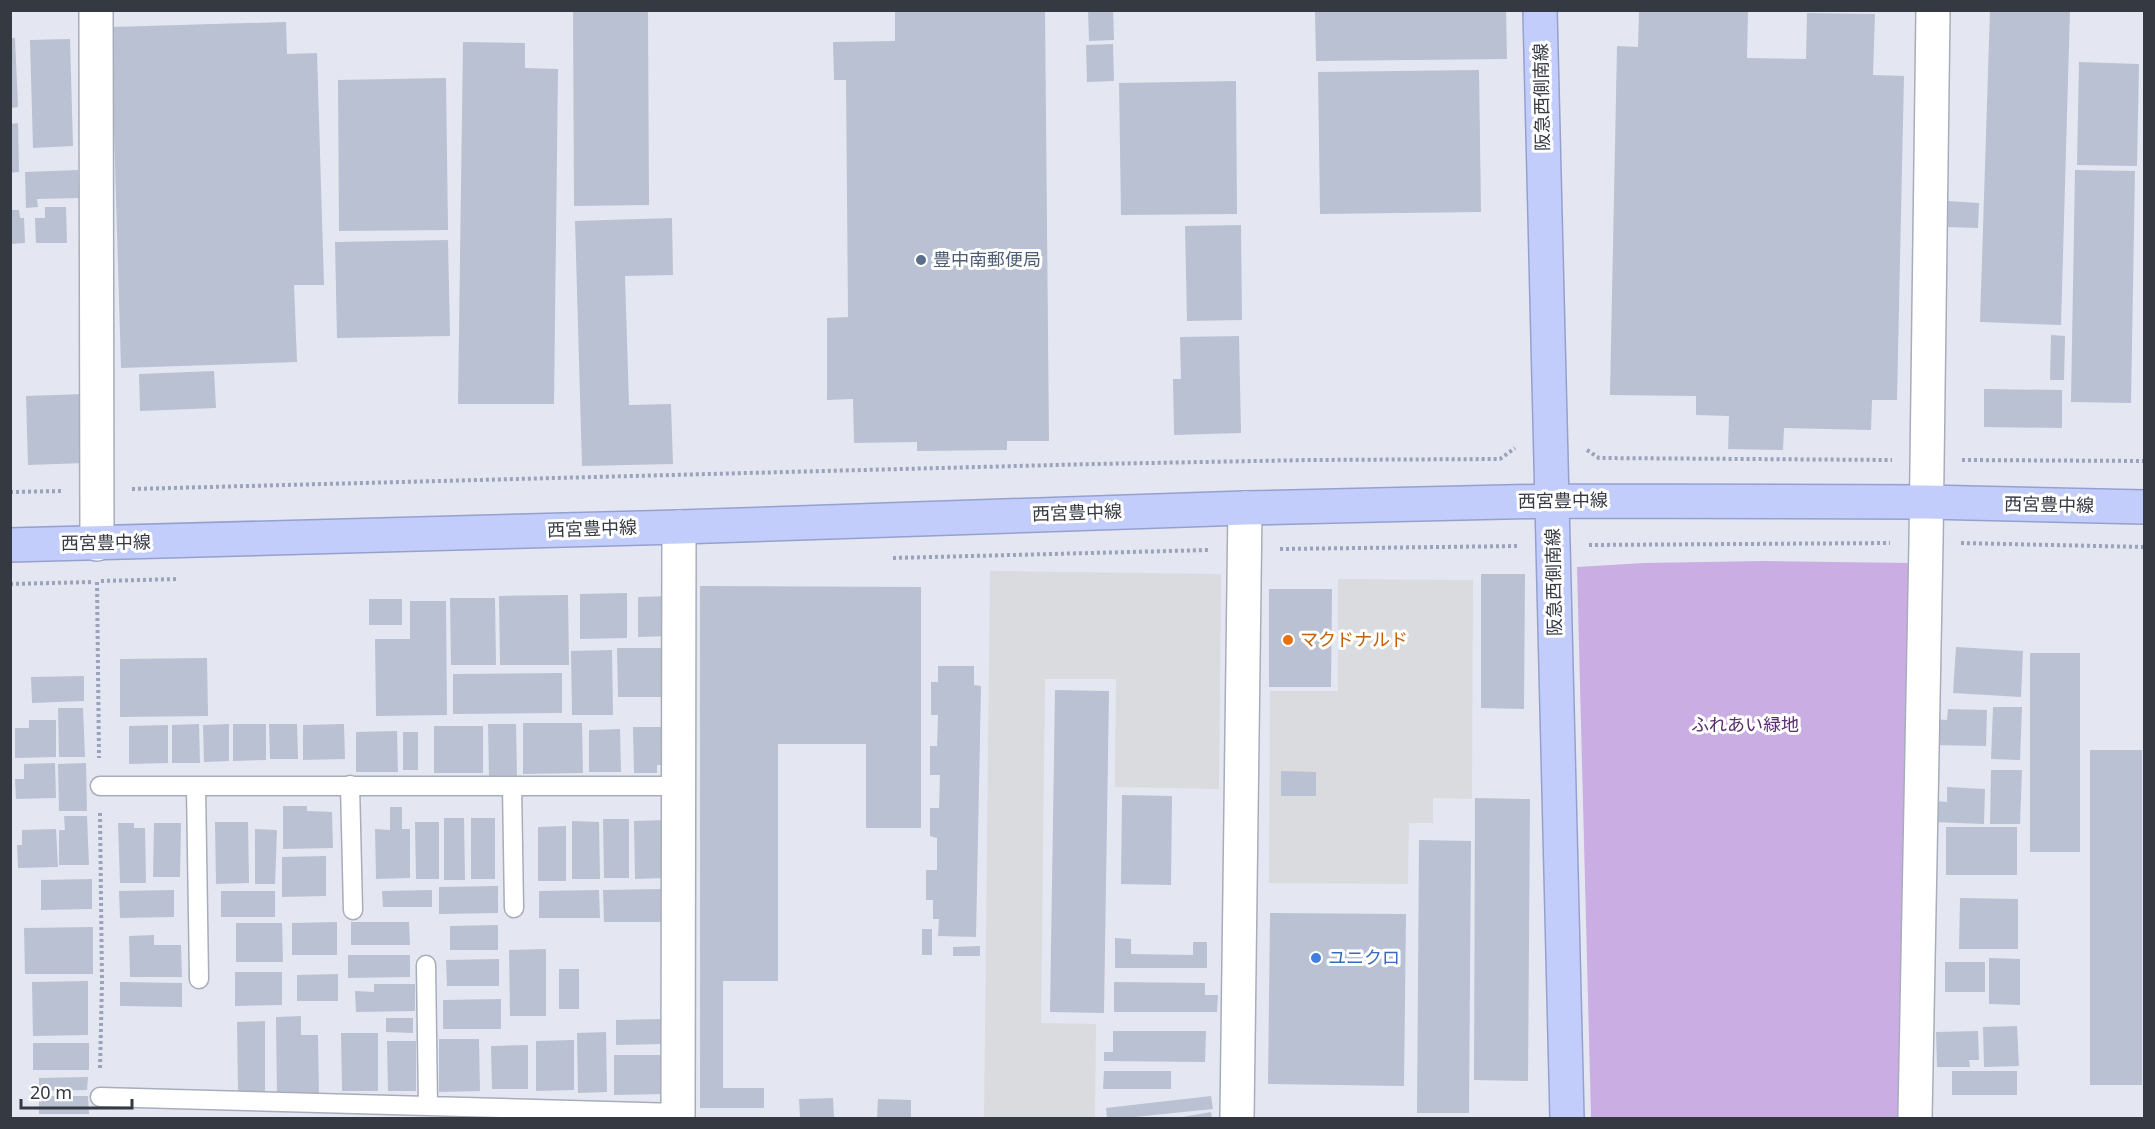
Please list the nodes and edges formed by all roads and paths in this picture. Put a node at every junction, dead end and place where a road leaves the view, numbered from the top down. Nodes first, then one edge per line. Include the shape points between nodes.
1 (96, 10) edge
2 (1540, 10) edge
3 (1933, 10) edge
4 (1551, 445) junction
5 (1927, 460) junction
6 (2145, 461) edge
7 (98, 490) junction
8 (10, 492) edge
9 (1552, 501) junction
10 (1926, 502) junction
11 (2145, 507) edge
12 (1245, 508) junction
13 (680, 527) junction
14 (1926, 542) junction
15 (97, 543) junction
16 (10, 545) edge
17 (1553, 545) junction
18 (2145, 548) edge
19 (1244, 549) junction
20 (891, 558) dead end
21 (180, 579) dead end
22 (97, 582) junction
23 (10, 584) edge
24 (350, 785) junction
25 (100, 786) junction
26 (196, 786) junction
27 (512, 786) junction
28 (678, 786) junction
29 (514, 908) dead end
30 (353, 910) dead end
31 (426, 965) dead end
32 (199, 979) dead end
33 (100, 1097) joint
34 (428, 1106) junction
35 (678, 1116) edge
36 (1237, 1119) edge
37 (1567, 1119) edge
38 (1915, 1119) edge

1 - 7 street
2 - 4 main road, 阪急西側南線
3 - 5 street
4 - 5 path via 1578,444 1599,458
4 - 7 path via 1515,448 1500,459 1106,464
4 - 9 main road, 阪急西側南線
5 - 6 path
5 - 10 street
7 - 8 path
7 - 15 street
9 - 10 main road, 西宮豊中線
9 - 12 main road, 西宮豊中線
9 - 17 main road, 阪急西側南線
10 - 11 main road, 西宮豊中線
10 - 14 street
12 - 13 main road, 西宮豊中線
12 - 19 street
13 - 15 main road, 西宮豊中線
13 - 28 street
14 - 17 path
14 - 18 path
14 - 38 street
15 - 16 main road, 西宮豊中線
17 - 19 path
17 - 37 main road, 阪急西側南線
19 - 20 path
19 - 36 street
21 - 22 path
22 - 23 path
22 - 25 path
24 - 26 lane
24 - 27 lane
24 - 30 lane
25 - 26 lane
25 - 33 path
26 - 32 lane
27 - 28 lane
27 - 29 lane
28 - 35 street
31 - 34 lane
33 - 34 lane
34 - 35 lane

